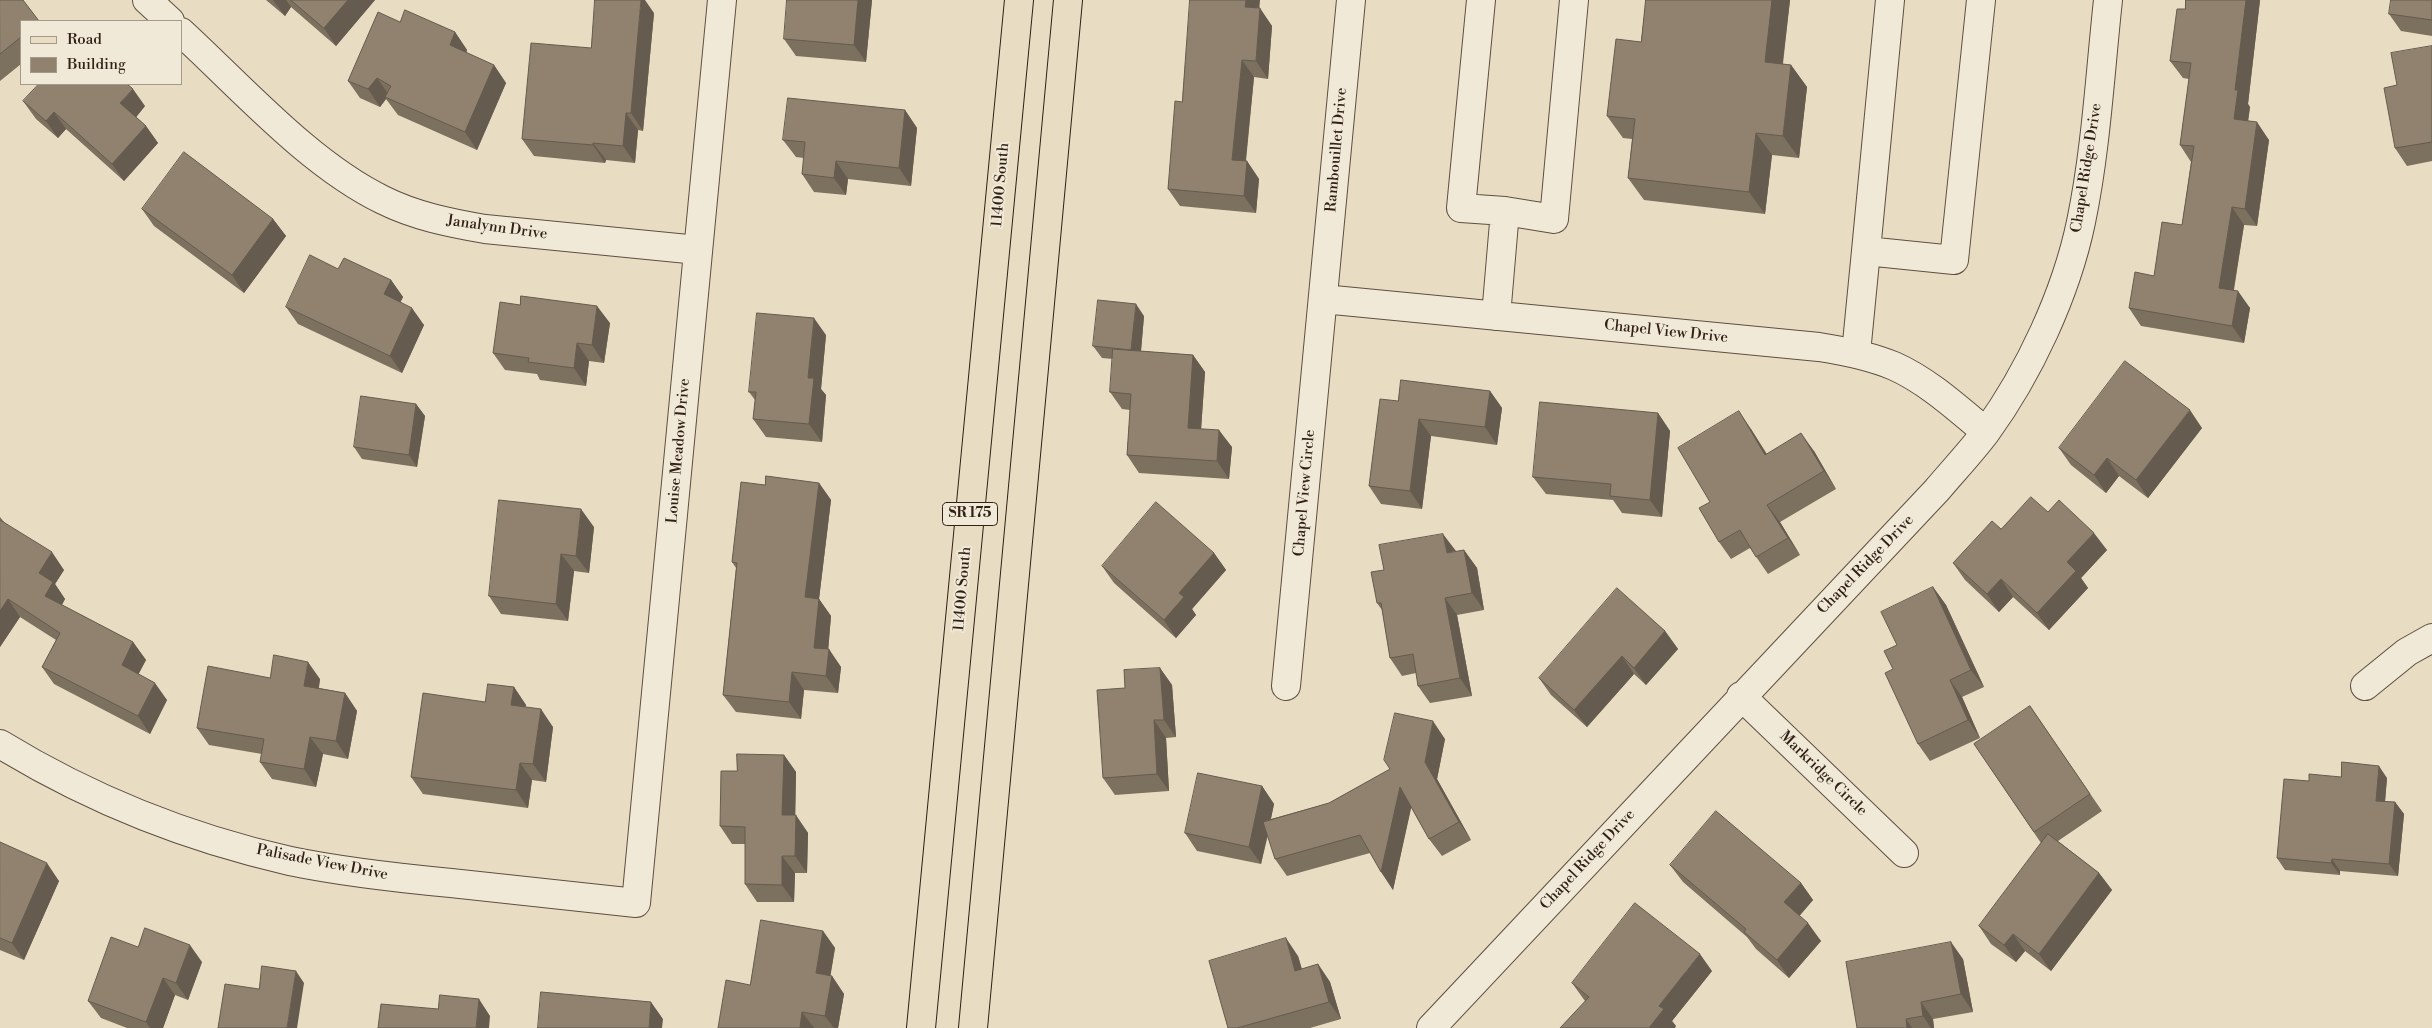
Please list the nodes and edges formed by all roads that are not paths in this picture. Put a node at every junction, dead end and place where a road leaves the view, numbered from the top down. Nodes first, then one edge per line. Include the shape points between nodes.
1 (147, 0) edge
2 (722, 0) edge
3 (1019, 0) edge
4 (1068, 0) edge
5 (1352, 0) edge
6 (1482, 0) edge
7 (1574, 0) edge
8 (1890, 0) edge
9 (1981, 0) edge
10 (2108, 0) edge
11 (169, 20) edge
12 (182, 33) edge
13 (1504, 211) junction
14 (698, 250) junction
15 (1866, 251) junction
16 (1323, 300) junction
17 (1496, 316) junction
18 (1856, 353) junction
19 (1986, 432) junction
20 (2432, 638) edge
21 (1286, 686) dead end
22 (2365, 686) dead end
23 (1741, 696) junction
24 (0, 744) edge
25 (1904, 853) dead end
26 (636, 903) joint
27 (921, 1028) edge
28 (973, 1028) edge
29 (1431, 1028) edge

1 - 11 street
2 - 14 street, Louise Meadow Drive
3 - 27 main road, 11400 South / SR 175
4 - 28 main road, SR 175
5 - 16 street, Rambouillet Drive
6 - 13 street via 1460,208
7 - 13 street via 1554,219
8 - 15 street
9 - 15 street via 1954,260
10 - 19 street, Chapel Ridge Drive via 2081,223 2059,295 2029,364
12 - 14 street, Janalynn Drive via 324,163 384,200 417,214 486,229
13 - 17 street
14 - 26 street, Louise Meadow Drive
15 - 18 street
16 - 17 street, Chapel View Drive
16 - 21 street, Chapel View Circle
17 - 18 street, Chapel View Drive
18 - 19 street, Chapel View Drive via 1895,366 1931,388
19 - 23 street, Chapel Ridge Drive via 1937,490
20 - 22 street via 2407,652
23 - 25 street, Markridge Circle
23 - 29 street, Chapel Ridge Drive
24 - 26 street, Palisade View Drive via 108,802 197,836 291,861 388,876

